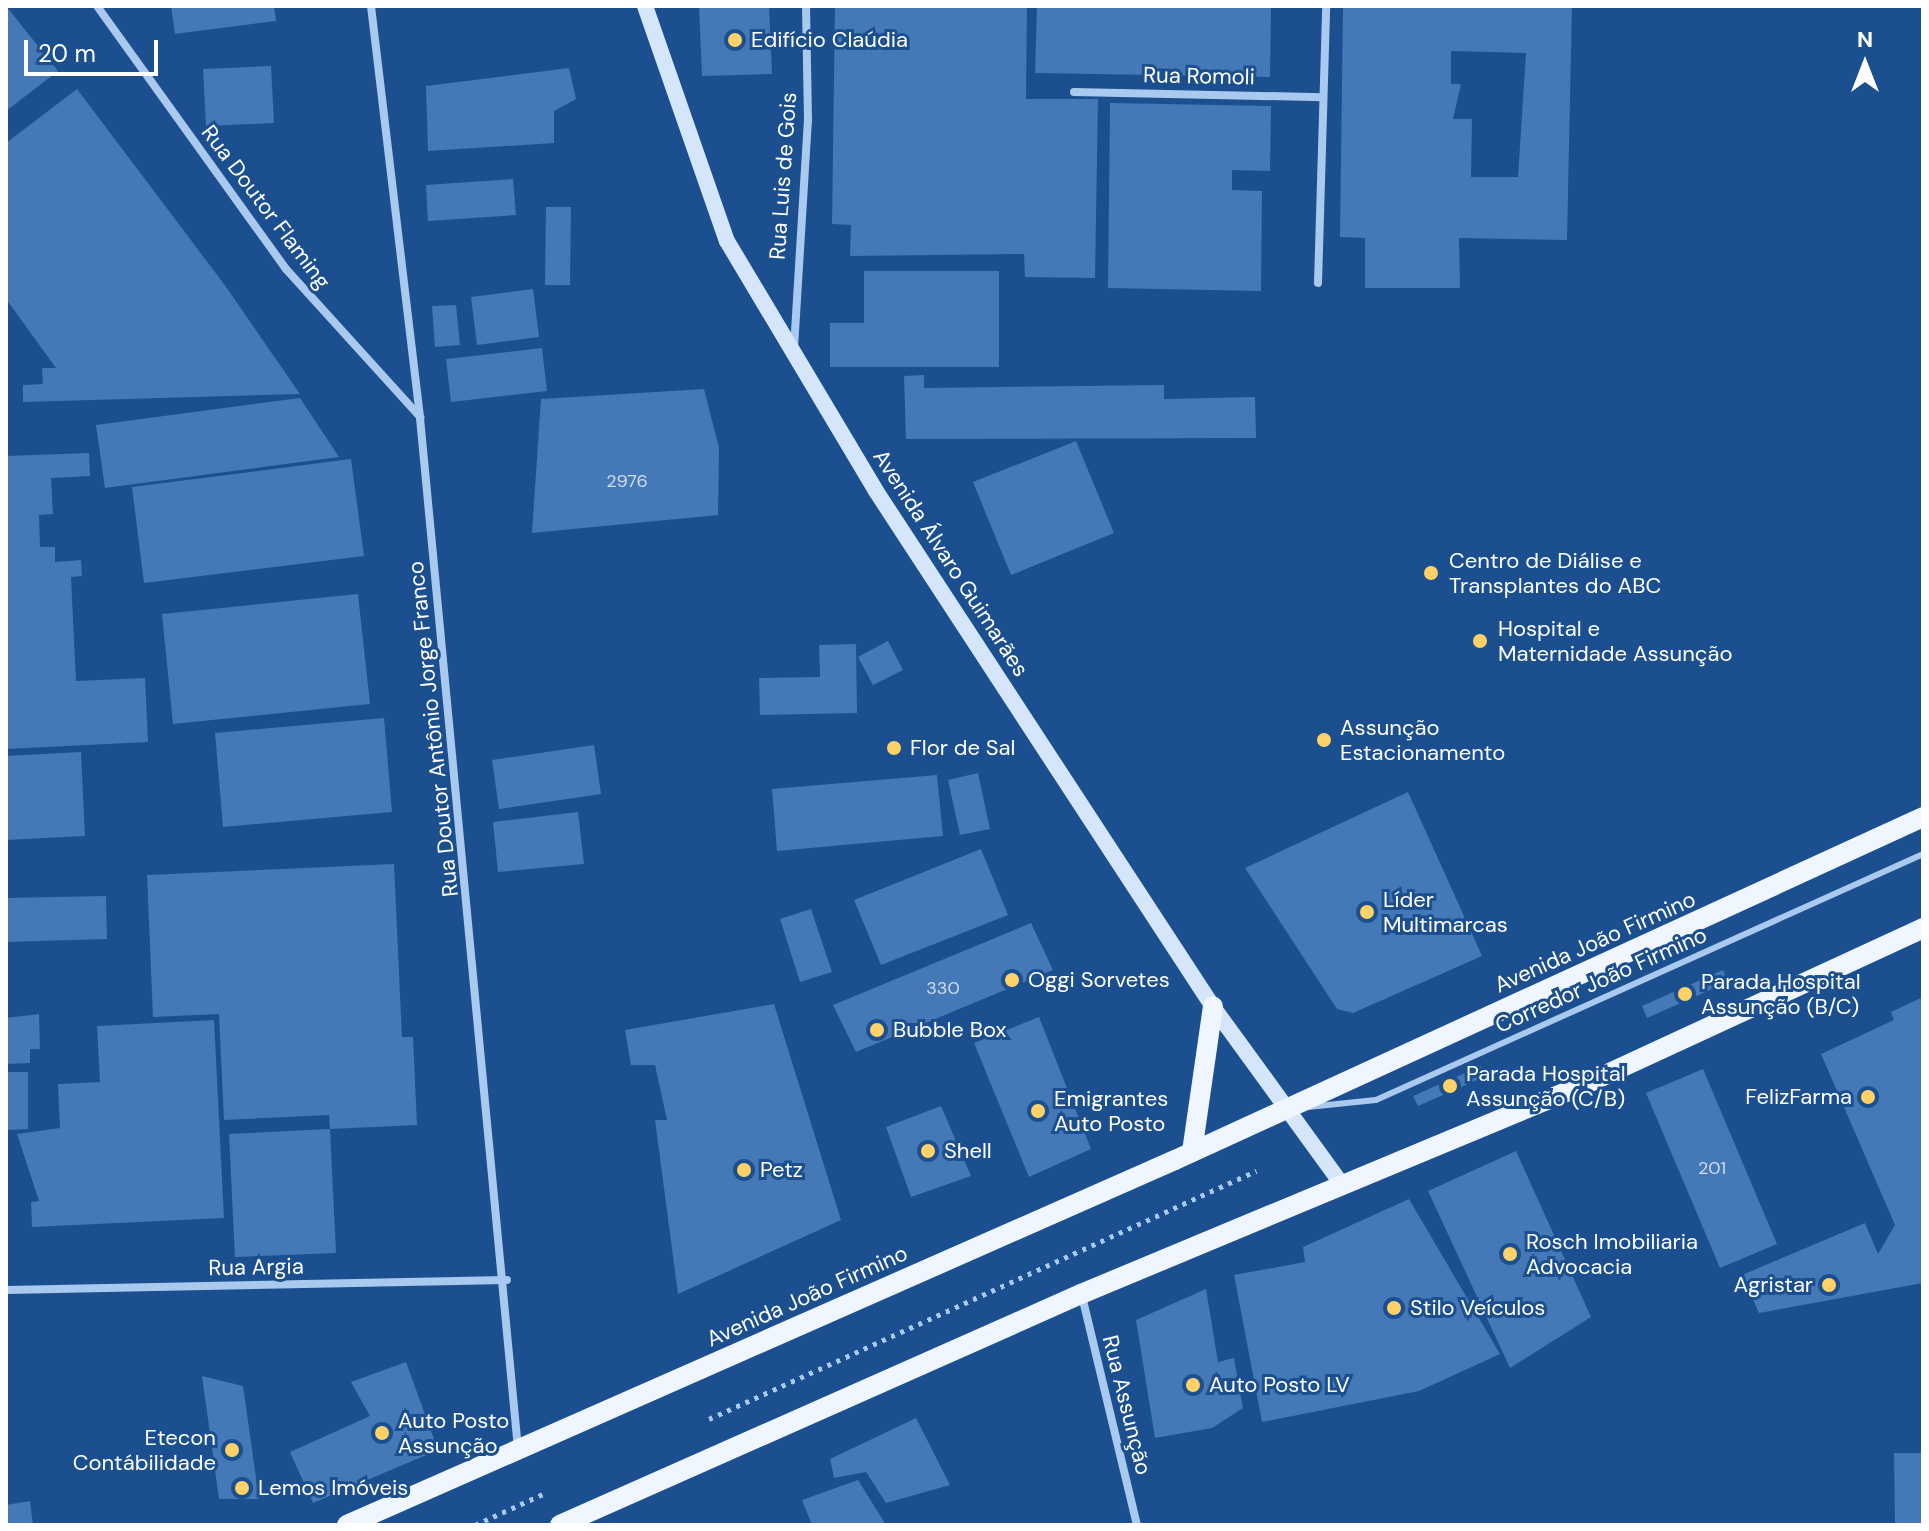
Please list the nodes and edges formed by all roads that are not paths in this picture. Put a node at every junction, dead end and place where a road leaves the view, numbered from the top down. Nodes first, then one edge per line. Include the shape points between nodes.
1 (97, 6) edge
2 (371, 6) edge
3 (645, 6) edge
4 (806, 6) edge
5 (1326, 6) edge
6 (1074, 92) dead end
7 (1323, 97) junction
8 (1318, 283) dead end
9 (794, 349) junction
10 (420, 418) junction
11 (1923, 817) edge
12 (1923, 854) edge
13 (1923, 928) edge
14 (1213, 1007) junction
15 (1286, 1110) junction
16 (1192, 1152) junction
17 (1341, 1183) junction
18 (507, 1280) junction
19 (6, 1290) edge
20 (1081, 1294) junction
21 (518, 1449) junction
22 (347, 1525) edge
23 (560, 1525) edge
24 (1137, 1525) edge

1 - 10 street, Rua Doutor Flaming via 286,269
2 - 10 street, Rua Doutor Antônio Jorge Franco
3 - 9 street, Avenida Álvaro Guimarães via 727,241
4 - 9 street, Rua Luis de Gois via 808,120
5 - 7 street
6 - 7 street, Rua Romoli
7 - 8 street
9 - 14 street, Avenida Álvaro Guimarães via 876,491
10 - 18 street, Rua Doutor Antônio Jorge Franco
11 - 15 main road, Avenida João Firmino
12 - 15 lane, Corredor João Firmino via 1376,1100
13 - 17 main road via 1590,1082
14 - 15 street, Avenida Álvaro Guimarães
14 - 16 main road
15 - 16 main road, Avenida João Firmino
15 - 17 street
16 - 21 main road, Avenida João Firmino
17 - 20 main road
18 - 19 street, Rua Argia
18 - 21 street, Rua Doutor Antônio Jorge Franco
20 - 23 main road
20 - 24 street, Rua Assunção
21 - 22 main road, Avenida João Firmino

